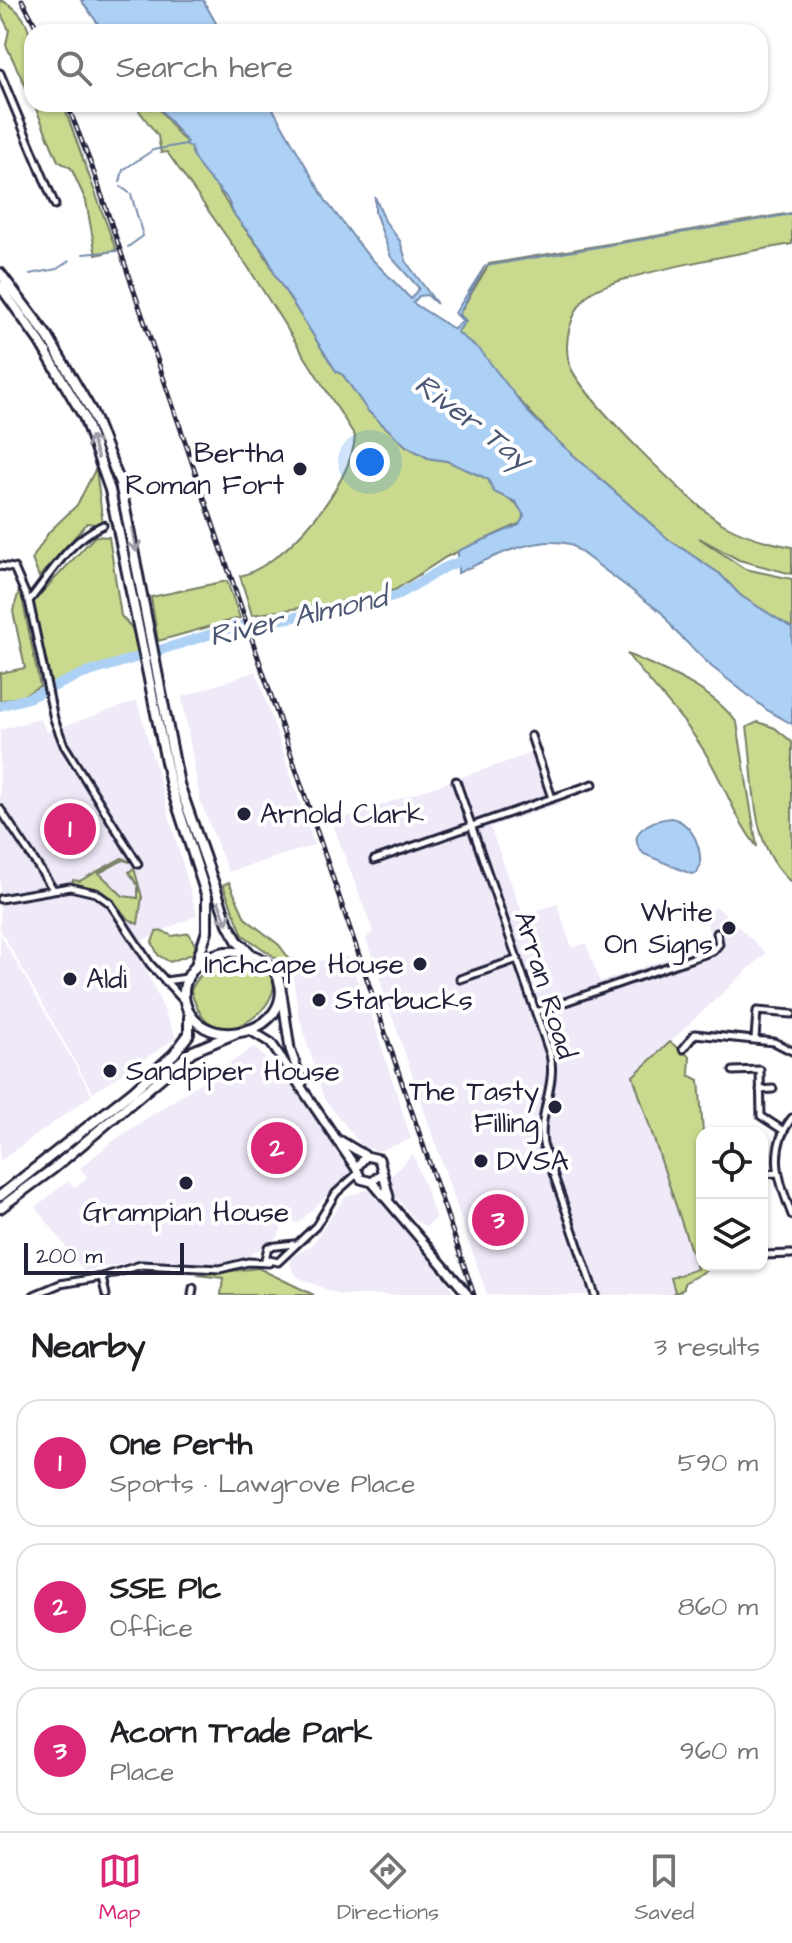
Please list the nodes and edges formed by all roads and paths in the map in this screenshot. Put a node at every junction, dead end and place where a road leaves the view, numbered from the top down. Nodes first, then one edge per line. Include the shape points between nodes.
1 (0, 73) edge
2 (55, 205) dead end
3 (0, 273) edge
4 (0, 286) edge
5 (103, 525) dead end
6 (0, 566) edge
7 (29, 601) junction
8 (146, 629) junction
9 (154, 677) junction
10 (531, 736) dead end
11 (456, 781) dead end
12 (593, 784) dead end
13 (552, 798) junction
14 (0, 809) edge
15 (471, 826) junction
16 (374, 860) dead end
17 (138, 864) dead end
18 (53, 889) junction
19 (0, 899) edge
20 (717, 933) dead end
21 (249, 952) junction
22 (518, 959) junction
23 (196, 965) junction
24 (188, 978) junction
25 (460, 979) dead end
26 (164, 981) junction
27 (280, 988) junction
28 (184, 1001) junction
29 (536, 1012) junction
30 (792, 1014) edge
31 (189, 1016) junction
32 (250, 1030) junction
33 (236, 1033) junction
34 (755, 1039) junction
35 (683, 1049) dead end
36 (792, 1051) edge
37 (733, 1071) dead end
38 (773, 1089) dead end
39 (760, 1090) junction
40 (306, 1094) junction
41 (792, 1118) edge
42 (784, 1131) junction
43 (339, 1139) junction
44 (366, 1156) junction
45 (357, 1171) junction
46 (382, 1173) junction
47 (778, 1173) junction
48 (768, 1174) edge
49 (368, 1181) junction
50 (345, 1184) junction
51 (0, 1196) edge
52 (391, 1201) junction
53 (0, 1208) edge
54 (792, 1215) edge
55 (294, 1244) junction
56 (276, 1246) junction
57 (264, 1251) junction
58 (792, 1254) edge
59 (768, 1255) edge
60 (282, 1257) junction
61 (248, 1262) junction
62 (269, 1263) junction
63 (102, 1277) junction
64 (34, 1295) edge
65 (106, 1295) edge
66 (468, 1295) edge
67 (595, 1295) edge

1 - 2 street
3 -> 8 highway via 48,337 92,412 120,483
8 -> 4 highway via 110,490 84,417
5 - 7 street via 53,565
6 - 7 street via 14,568
7 - 17 street via 64,745
8 - 9 highway
9 -> 21 highway via 179,784 209,876 234,936
9 - 23 highway via 171,786 207,897 207,931
10 - 13 street
11 - 15 street, Arran Road
12 - 13 street
13 - 15 street
14 - 18 street
15 - 16 street
15 - 22 street, Arran Road
18 - 19 street
18 - 26 street via 84,889 110,903
20 - 29 street via 719,944 713,951
21 - 23 highway via 214,954
21 - 27 highway via 270,963
22 - 25 street
22 - 29 street, Arran Road
23 - 24 highway
24 - 26 street
24 - 28 highway
26 - 28 street
27 - 32 highway via 273,1013
27 - 40 main road via 290,1049
28 - 31 highway
29 - 67 street, Arran Road via 553,1072 542,1121 543,1144
30 - 34 street via 757,1011
31 - 33 highway via 208,1029
31 - 51 highway via 189,1034 174,1054
32 - 33 highway
32 - 40 main road via 271,1043
33 - 53 highway via 193,1051
34 - 35 street via 695,1034
34 - 36 street
37 - 39 street via 760,1070
38 - 39 street
39 - 42 street via 761,1116
40 - 43 main road
41 - 42 street
42 - 47 street
43 - 44 main road
43 - 45 main road
44 - 45 main road
44 - 46 main road via 379,1159
45 - 49 main road
45 - 50 street
46 - 49 main road
46 - 52 main road
47 - 48 street
47 - 54 street
49 - 50 street
49 - 52 main road
50 - 55 street via 316,1226
52 - 66 main road
55 - 56 street
55 - 60 street
56 - 57 street
56 - 60 street
57 - 61 street
57 - 62 street
58 - 59 street
60 - 62 street
61 - 62 street
61 - 63 street via 220,1269 141,1265
63 - 64 street
63 - 65 street

